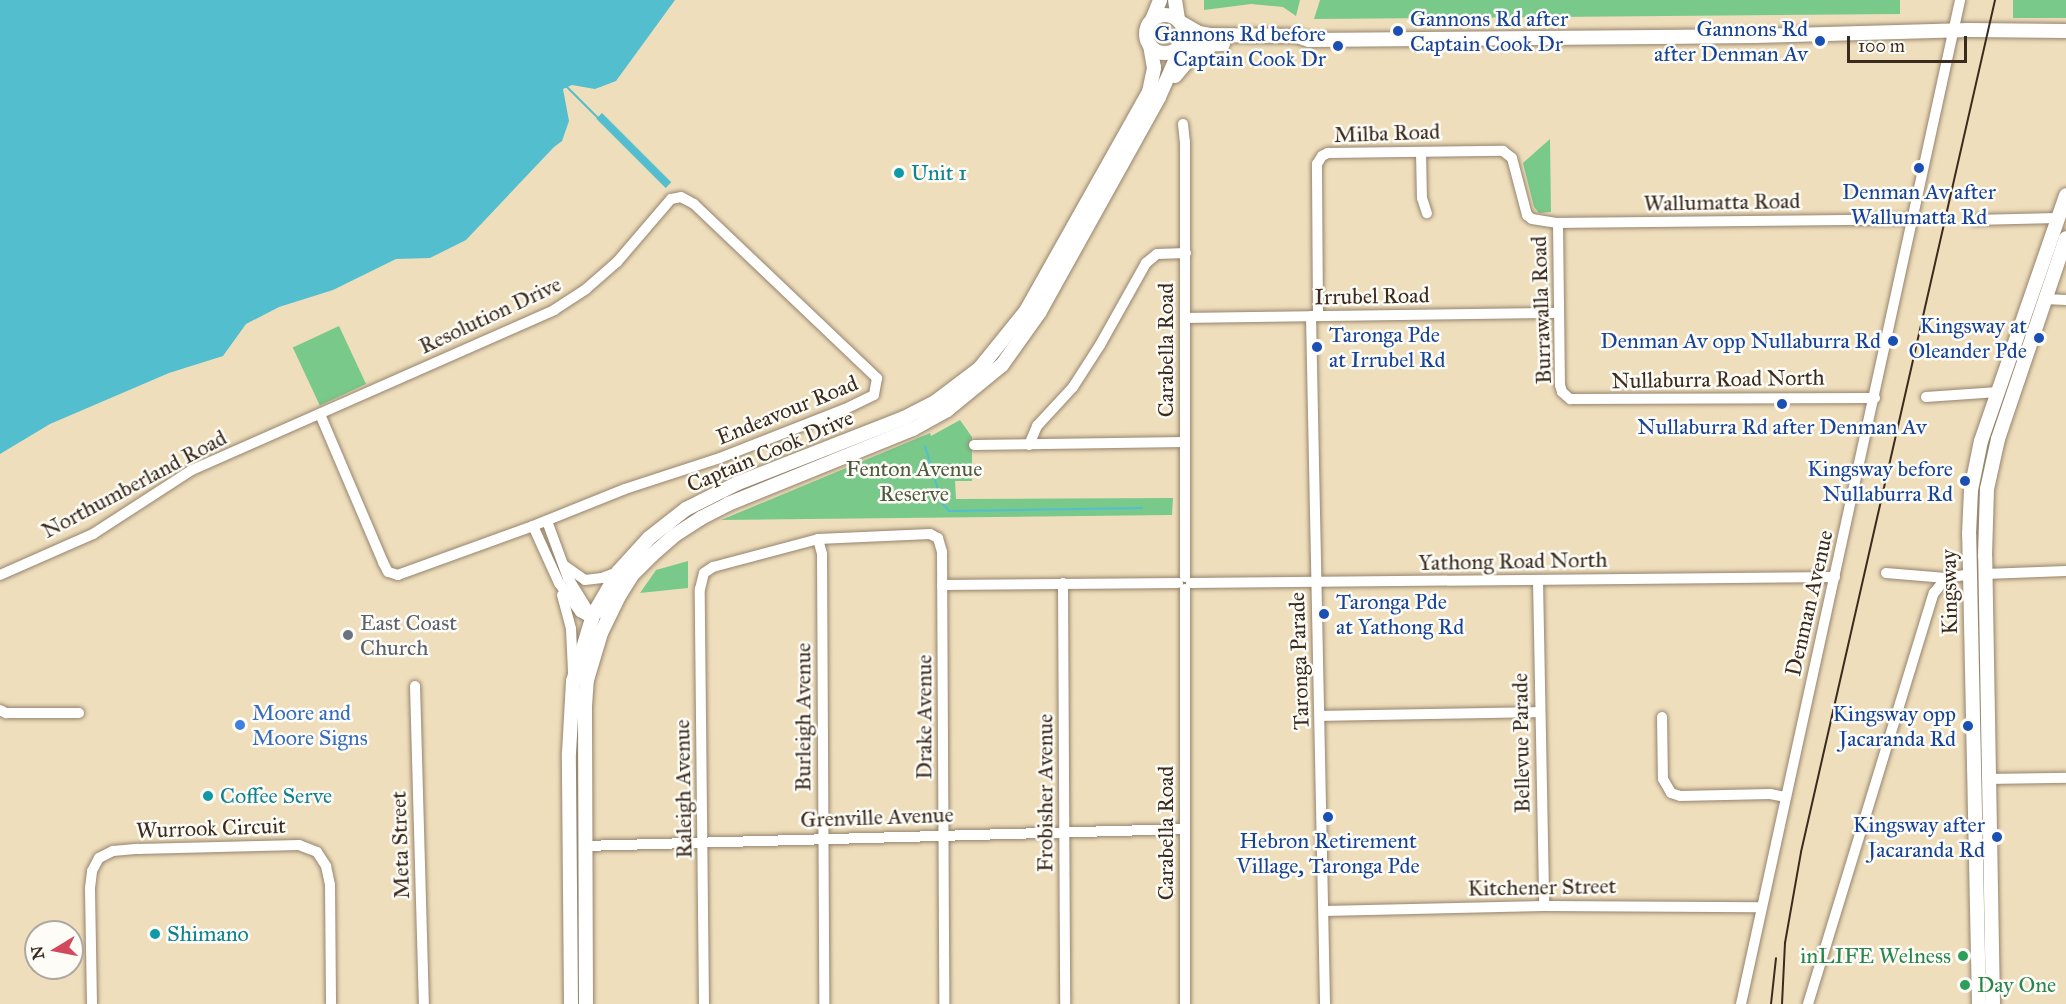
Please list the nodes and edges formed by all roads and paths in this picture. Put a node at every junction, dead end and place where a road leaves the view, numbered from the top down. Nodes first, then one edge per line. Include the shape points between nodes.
1 (1160, 0) edge
2 (1175, 0) edge
3 (1960, 0) edge
4 (1152, 20) junction
5 (1179, 21) junction
6 (1953, 31) junction
7 (2066, 31) edge
8 (1309, 40) junction
9 (1221, 44) junction
10 (1150, 45) junction
11 (1179, 47) junction
12 (1159, 97) junction
13 (1183, 124) dead end
14 (1421, 152) junction
15 (2066, 195) edge
16 (681, 197) joint
17 (1427, 213) dead end
18 (2057, 218) junction
19 (1532, 219) joint
20 (1914, 219) junction
21 (1974, 219) dead end
22 (1558, 223) junction
23 (2066, 238) edge
24 (1186, 253) junction
25 (2030, 296) junction
26 (2045, 299) junction
27 (2066, 300) edge
28 (1558, 313) junction
29 (1315, 316) junction
30 (1186, 318) junction
31 (1998, 392) junction
32 (1564, 395) joint
33 (1926, 397) dead end
34 (1875, 398) junction
35 (320, 414) junction
36 (1185, 442) junction
37 (1029, 445) junction
38 (974, 446) dead end
39 (547, 521) junction
40 (533, 526) junction
41 (818, 539) junction
42 (561, 561) junction
43 (2066, 571) edge
44 (618, 572) junction
45 (1886, 573) dead end
46 (1970, 574) junction
47 (1986, 574) junction
48 (0, 575) edge
49 (1835, 577) junction
50 (1946, 578) junction
51 (1538, 580) junction
52 (559, 583) junction
53 (1063, 583) junction
54 (1185, 583) junction
55 (1316, 583) junction
56 (942, 585) junction
57 (619, 596) junction
58 (593, 615) junction
59 (587, 680) junction
60 (573, 681) junction
61 (415, 686) dead end
62 (0, 710) edge
63 (1540, 712) junction
64 (79, 713) dead end
65 (1320, 716) junction
66 (1662, 717) dead end
67 (2066, 778) edge
68 (1989, 779) junction
69 (1974, 780) junction
70 (1785, 797) junction
71 (1185, 829) junction
72 (1065, 834) junction
73 (944, 836) junction
74 (824, 840) junction
75 (703, 843) junction
76 (584, 846) junction
77 (570, 848) junction
78 (1544, 906) junction
79 (1761, 907) junction
80 (1324, 911) junction
81 (92, 1004) edge
82 (331, 1004) edge
83 (424, 1004) edge
84 (571, 1004) edge
85 (586, 1004) edge
86 (704, 1004) edge
87 (824, 1004) edge
88 (944, 1004) edge
89 (1065, 1004) edge
90 (1185, 1004) edge
91 (1325, 1004) edge
92 (1741, 1004) edge
93 (1808, 1004) edge
94 (1979, 1004) edge
95 (1993, 1004) edge

1 - 4 main road
2 - 5 main road
3 - 6 street, Denman Avenue
4 - 5 main road via 1165,15
4 - 10 main road via 1146,33
5 - 8 main road via 1210,35 1297,36
5 - 11 main road via 1184,32
6 - 7 main road
6 - 8 main road
6 - 20 street, Denman Avenue
8 - 9 main road
9 - 11 main road
9 - 12 main road via 1194,53
10 - 11 main road via 1165,53
10 - 44 main road, Captain Cook Drive via 1154,68 1149,92 1026,311 980,368 935,402 904,418 738,483 686,509 648,537
11 - 12 main road, Captain Cook Drive
12 - 57 main road, Captain Cook Drive via 1040,313 1002,365 947,410 913,429 701,518 652,555 632,575
13 - 24 street, Carabella Road
14 - 17 street via 1422,198
14 - 19 street, Milba Road via 1506,152 1512,158
14 - 29 street, Milba Road via 1328,153 1318,160
15 - 18 main road, Kingsway
16 - 35 street, Resolution Drive via 671,199 601,275 554,310
16 - 39 street, Endeavour Road via 694,204 871,372 877,378 877,388 874,395 845,409
18 - 21 street
18 - 25 main road, Kingsway
19 - 22 street, Wallumatta Road
20 - 22 street, Wallumatta Road
20 - 34 street, Denman Avenue
22 - 28 street, Burrawalla Road
23 - 26 main road, Kingsway
24 - 30 street, Carabella Road
24 - 37 street via 1157,254 1146,263 1095,353 1073,387 1040,422
25 - 26 main road
25 - 31 main road, Kingsway
26 - 27 street
26 - 47 main road, Kingsway via 1994,455 1986,505
28 - 29 street, Irrubel Road
28 - 32 street, Burrawalla Road via 1560,385
29 - 30 street, Irrubel Road
29 - 55 street, Taronga Parade
30 - 36 street, Carabella Road
31 - 33 street
31 - 46 main road, Kingsway via 1974,473 1969,513
32 - 34 street, Nullaburra Road North via 1575,401
34 - 49 street, Denman Avenue
35 - 40 street, Endeavour Road via 388,572 398,575 414,570
35 - 48 street, Northumberland Road via 192,470 93,534
36 - 37 street
36 - 54 street, Carabella Road
37 - 38 street
39 - 40 street, Endeavour Road
39 - 42 street
40 - 52 street
41 - 56 street, Drake Avenue via 930,534 938,538 942,552
41 - 74 street, Burleigh Avenue via 822,554
41 - 75 street, Raleigh Avenue via 712,567 704,573 700,589
42 - 44 street via 585,580
42 - 58 street
43 - 47 street
44 - 58 main road, Captain Cook Drive
45 - 50 street
46 - 47 main road
46 - 50 street
46 - 69 main road, Kingsway
47 - 68 main road, Kingsway
49 - 51 street, Yathong Road North
49 - 70 street, Denman Avenue
50 - 93 street via 1934,592
51 - 55 street, Yathong Road North
51 - 63 street, Bellevue Parade
52 - 58 street via 574,607
52 - 60 street via 570,628
53 - 54 street, Yathong Road North
53 - 56 street, Yathong Road North
53 - 72 street, Frobisher Avenue
54 - 55 street, Yathong Road North
54 - 71 street, Carabella Road
55 - 65 street, Taronga Parade
56 - 73 street, Drake Avenue
57 - 58 street
57 - 59 main road, Captain Cook Drive via 601,633
58 - 59 street
58 - 60 main road, Captain Cook Drive
59 - 76 main road, Captain Cook Drive
60 - 77 main road, Captain Cook Drive
61 - 83 street, Meta Street
62 - 64 street
63 - 65 street
63 - 78 street, Bellevue Parade
65 - 80 street, Taronga Parade
66 - 70 street via 1663,779 1671,793
67 - 68 street
68 - 69 main road
68 - 95 main road, Kingsway
69 - 94 main road, Kingsway
70 - 79 street, Denman Avenue
71 - 72 street, Grenville Avenue
71 - 90 street, Carabella Road
72 - 73 street, Grenville Avenue
72 - 89 street, Frobisher Avenue
73 - 74 street, Grenville Avenue
73 - 88 street, Drake Avenue
74 - 75 street, Grenville Avenue
74 - 87 street, Burleigh Avenue
75 - 76 street, Grenville Avenue
75 - 86 street, Raleigh Avenue
76 - 77 main road, Grenville Avenue
76 - 85 main road, Captain Cook Drive
77 - 84 main road, Captain Cook Drive
78 - 79 street, Kitchener Street
78 - 80 street, Kitchener Street
79 - 92 street, Denman Avenue
80 - 91 street, Taronga Parade
81 - 82 street, Wurrook Circuit via 90,888 99,858 113,851 138,849 299,845 317,852 326,866 330,885

